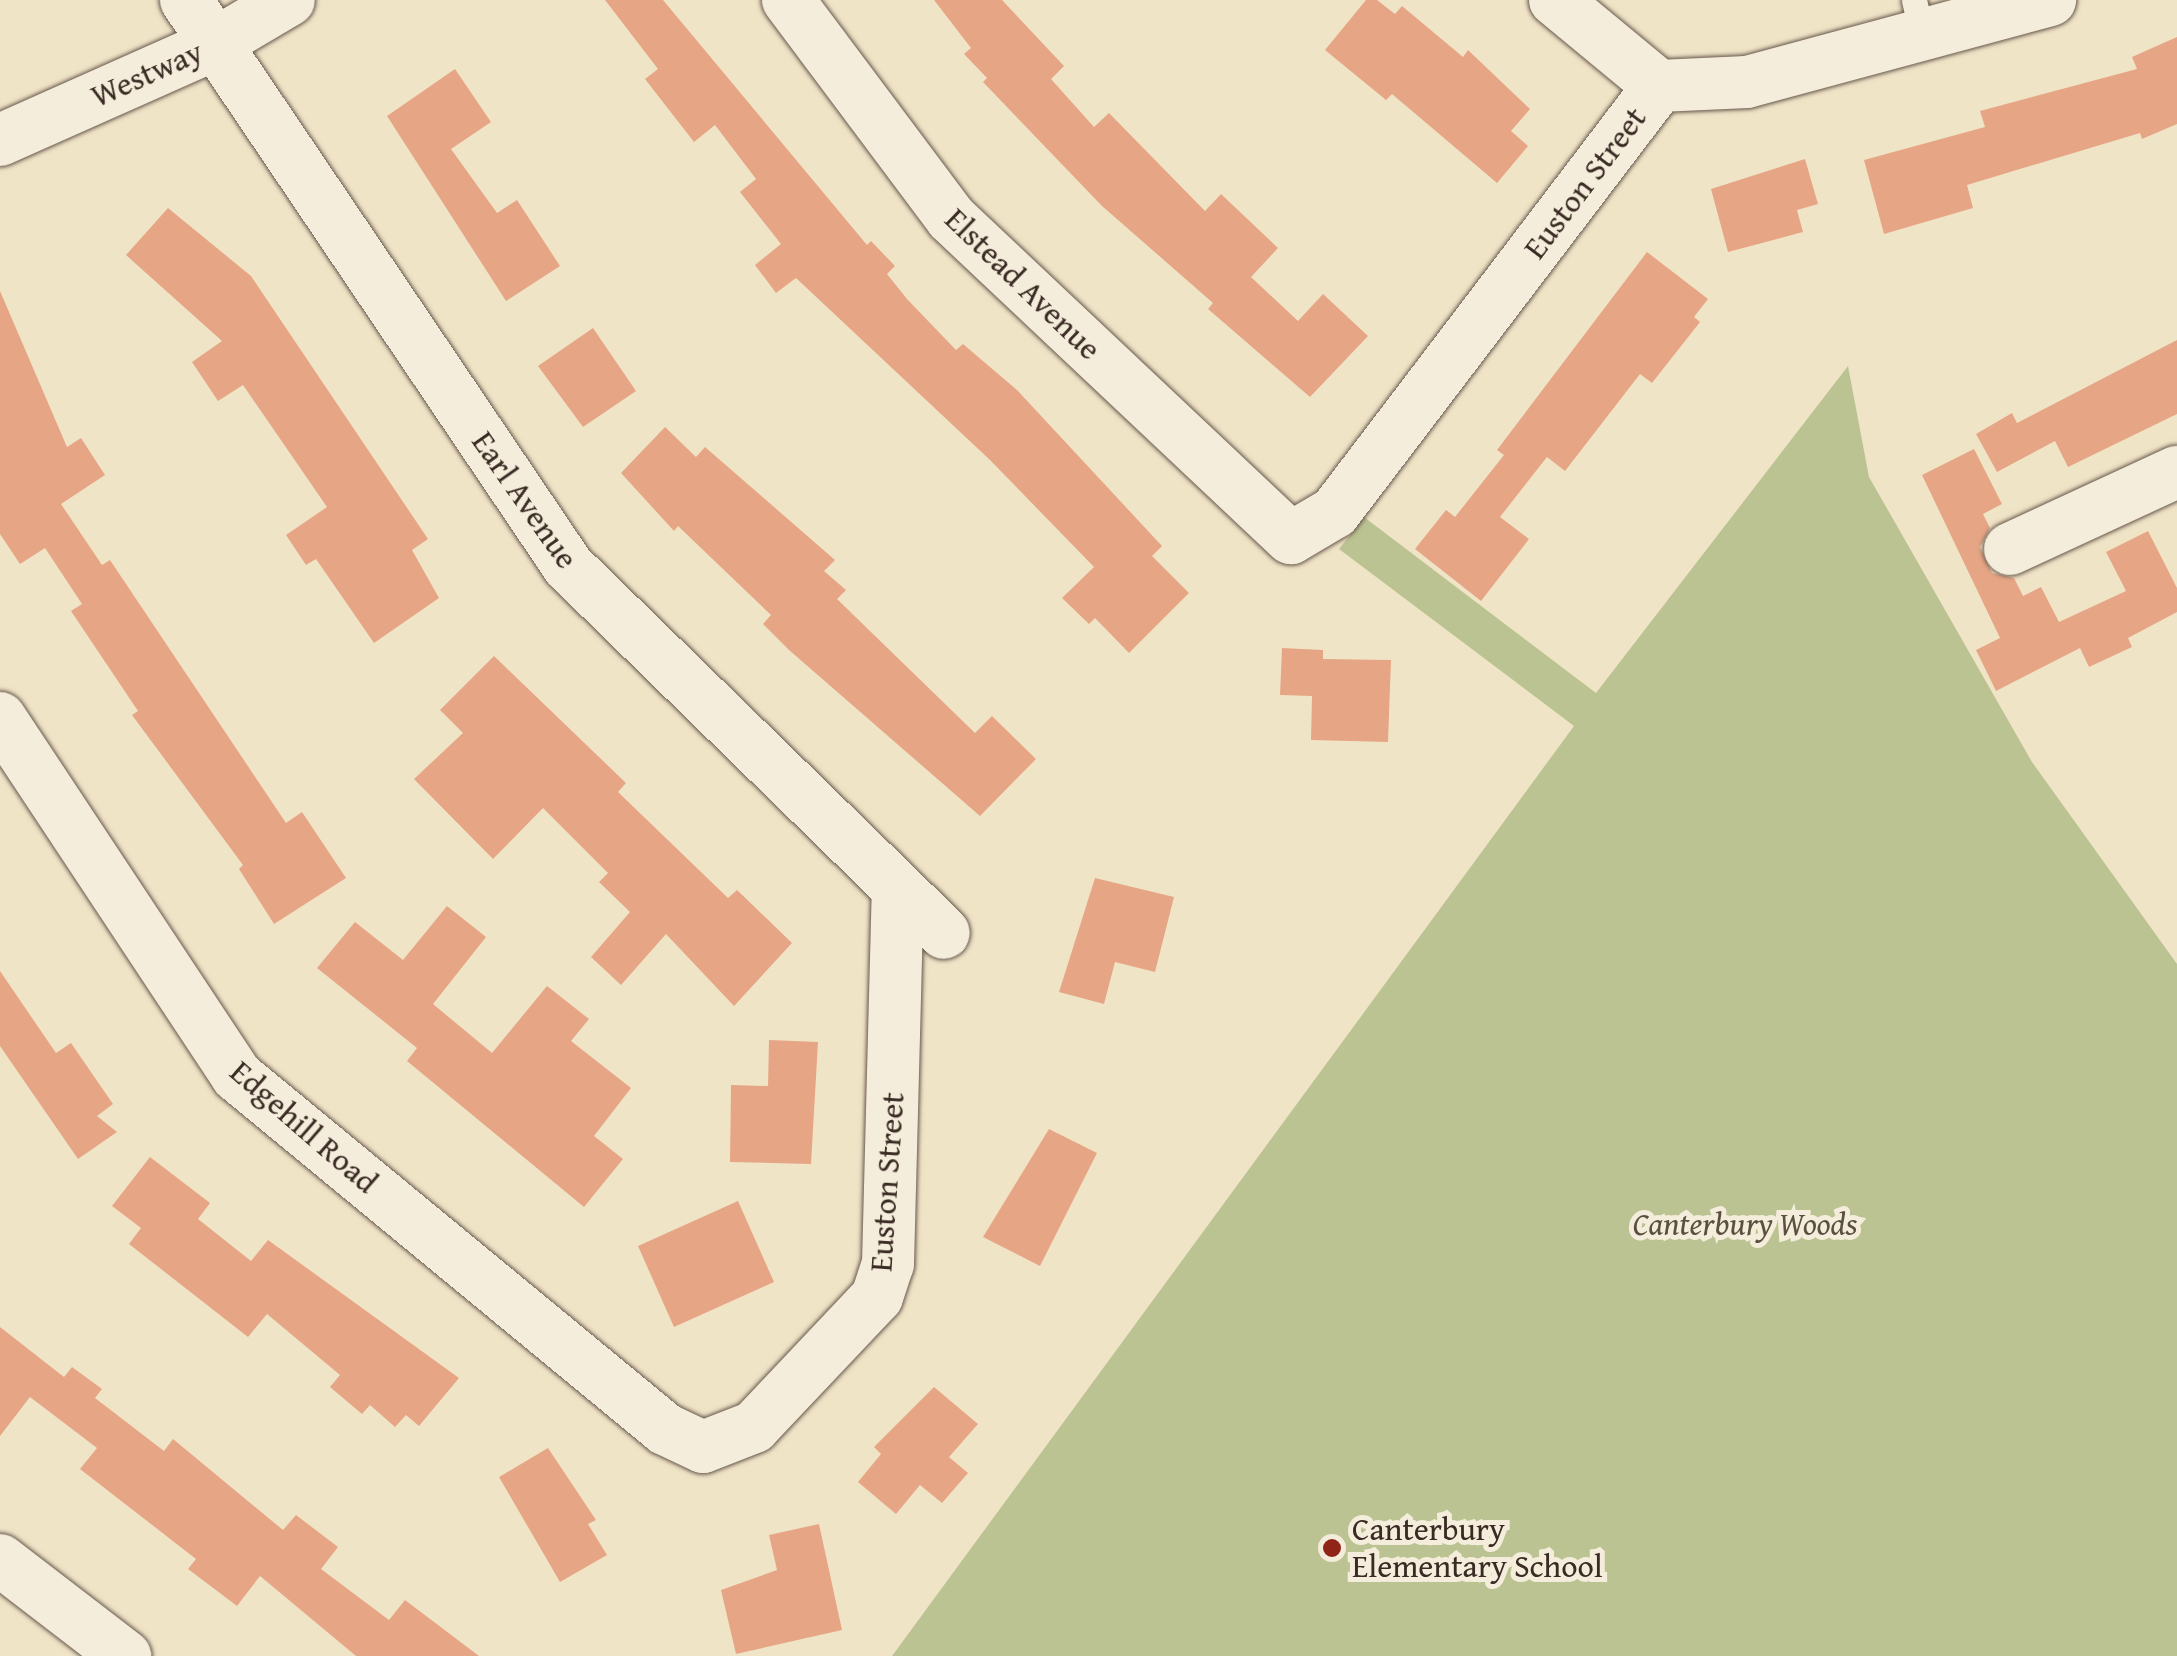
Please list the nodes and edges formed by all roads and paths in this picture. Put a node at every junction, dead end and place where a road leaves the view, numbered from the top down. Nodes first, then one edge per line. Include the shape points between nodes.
1 (186, 0) edge
2 (289, 0) edge
3 (788, 0) edge
4 (1555, 0) edge
5 (2050, 0) edge
6 (1918, 18) edge
7 (213, 45) junction
8 (1660, 86) junction
9 (0, 140) edge
10 (2177, 472) edge
11 (1291, 538) joint
12 (2010, 549) dead end
13 (0, 718) edge
14 (898, 893) junction
15 (944, 933) dead end
16 (703, 1447) joint
17 (0, 1560) edge
18 (125, 1656) edge

1 - 7 street, Earl Avenue
2 - 7 street, Westway
3 - 11 street, Elstead Avenue via 950,218
4 - 8 street
5 - 6 street, Euston Street
6 - 8 street, Euston Street via 1747,82
7 - 9 street, Westway
7 - 14 street, Earl Avenue via 568,566
8 - 11 street, Euston Street via 1335,512
10 - 12 street
13 - 16 street, Edgehill Road via 236,1076 665,1429
14 - 15 street, Earl Avenue
14 - 16 street, Euston Street via 888,1264 876,1297 754,1426
17 - 18 street

